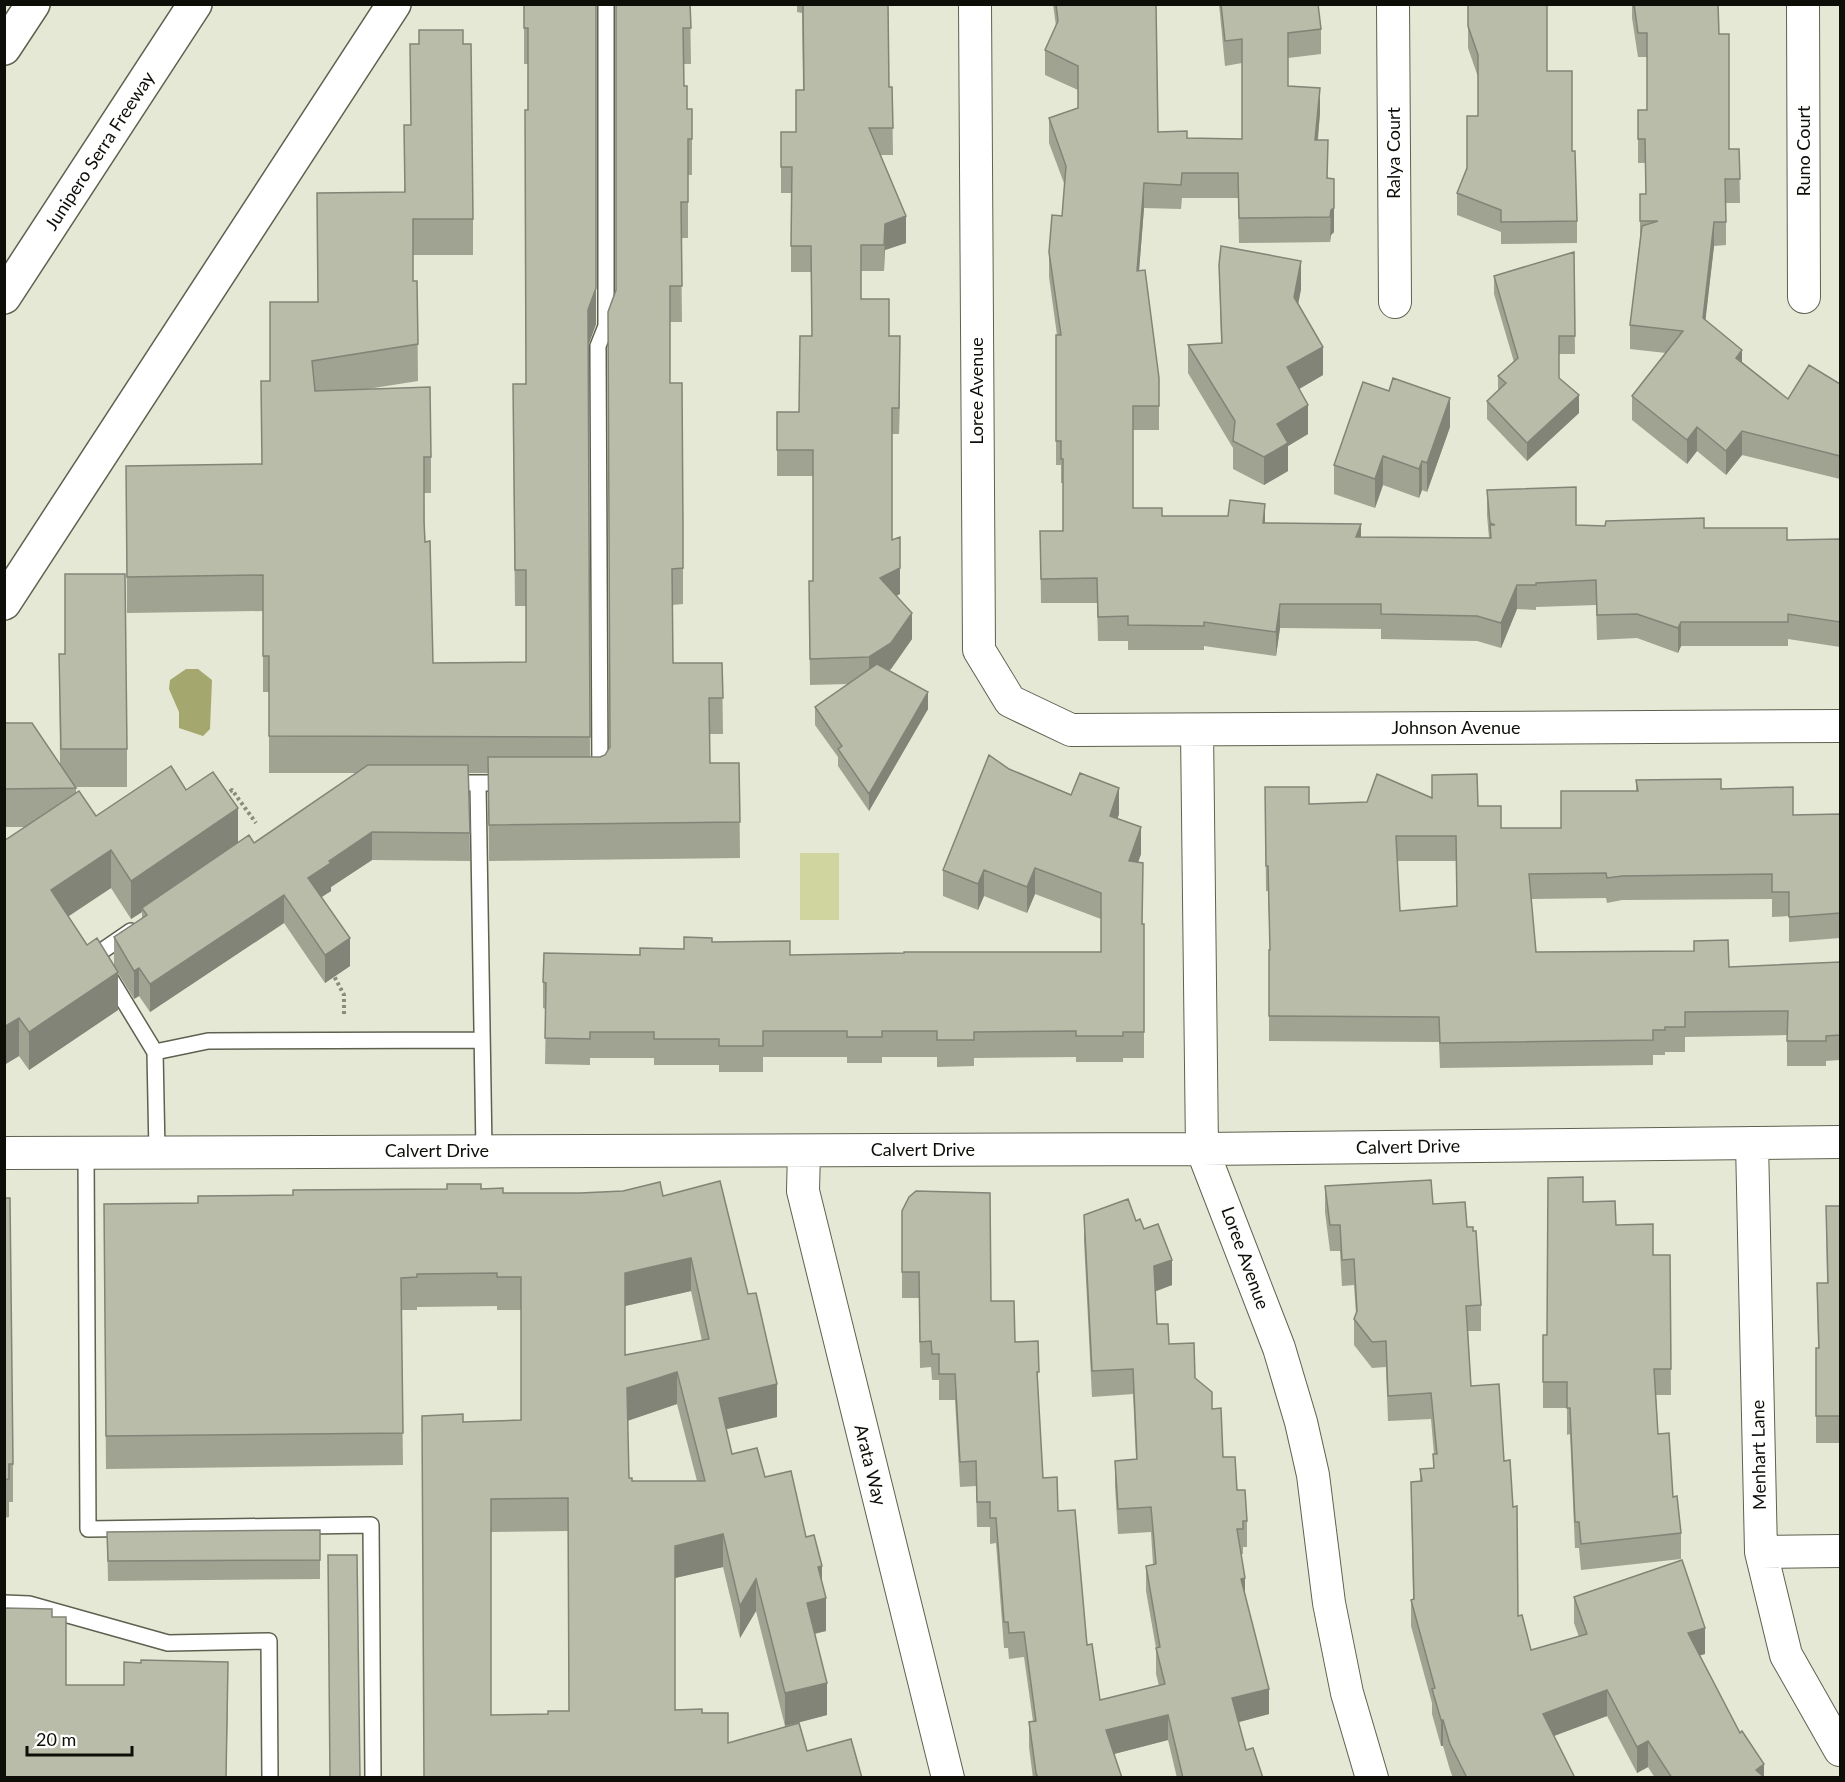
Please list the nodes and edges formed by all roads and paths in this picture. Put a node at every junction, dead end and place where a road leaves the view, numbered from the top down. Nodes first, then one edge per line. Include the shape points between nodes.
1 (33, 4) edge
2 (195, 4) edge
3 (394, 4) edge
4 (606, 4) edge
5 (975, 4) edge
6 (1393, 4) edge
7 (1803, 4) edge
8 (4, 48) edge
9 (4, 297) edge
10 (1804, 297) dead end
11 (1395, 302) dead end
12 (4, 603) edge
13 (1840, 726) edge
14 (1071, 730) joint
15 (1197, 730) junction
16 (433, 783) edge
17 (519, 783) edge
18 (588, 783) edge
19 (478, 784) junction
20 (224, 796) edge
21 (256, 823) dead end
22 (143, 923) edge
23 (331, 970) edge
24 (344, 995) dead end
25 (483, 1040) junction
26 (155, 1053) junction
27 (1840, 1142) edge
28 (1752, 1143) junction
29 (1202, 1149) junction
30 (484, 1151) junction
31 (804, 1151) junction
32 (157, 1152) junction
33 (4, 1153) edge
34 (86, 1153) junction
35 (1840, 1551) edge
36 (1761, 1552) junction
37 (4, 1603) edge
38 (1840, 1750) edge
39 (270, 1778) edge
40 (374, 1778) edge
41 (948, 1778) edge
42 (1372, 1778) edge

1 - 8 highway
2 - 9 highway, Junipero Serra Freeway
3 - 12 highway
4 - 18 lane via 606,326 598,346 600,783
5 - 14 street, Loree Avenue via 979,650 1010,701
6 - 11 street, Ralya Court
7 - 10 street, Runo Court
13 - 15 street, Johnson Avenue
14 - 15 street, Johnson Avenue
15 - 29 street, Loree Avenue
16 - 19 lane
17 - 19 lane
19 - 25 lane
20 - 21 path via 232,790
22 - 26 lane via 96,955
23 - 24 path
25 - 26 lane via 208,1041
25 - 30 lane
26 - 32 lane
27 - 28 street, Calvert Drive
28 - 29 street, Calvert Drive
28 - 36 street, Menhart Lane
29 - 31 street, Calvert Drive
29 - 42 street, Loree Avenue via 1279,1348 1301,1422 1329,1603 1347,1693
30 - 31 street, Calvert Drive
30 - 32 street, Calvert Drive
31 - 41 street, Arata Way via 802,1191
32 - 34 street, Calvert Drive
33 - 34 street, Calvert Drive
34 - 40 lane via 88,1529 370,1525
35 - 36 street
36 - 38 street, Menhart Lane via 1786,1654
37 - 39 lane via 29,1604 168,1643 269,1641

